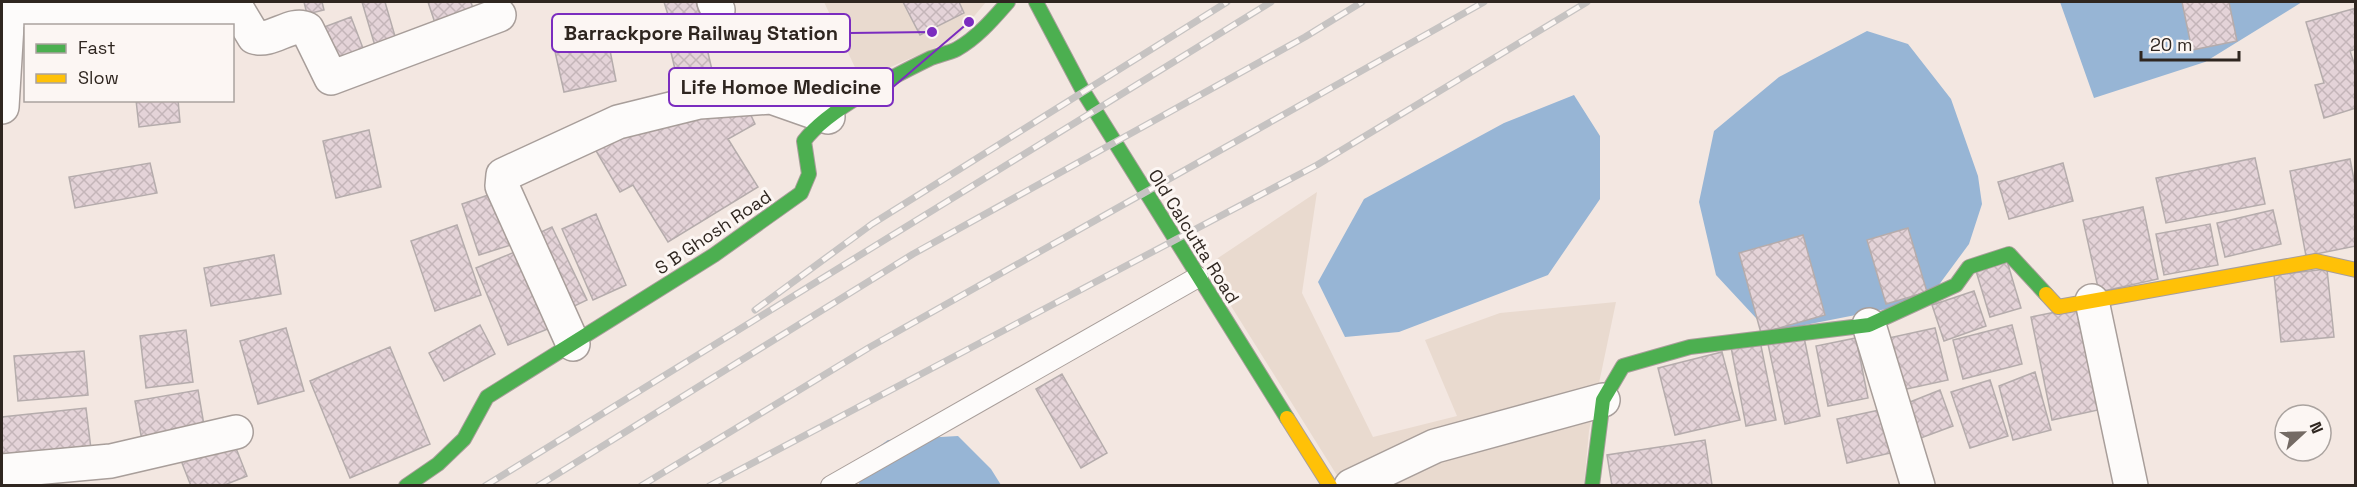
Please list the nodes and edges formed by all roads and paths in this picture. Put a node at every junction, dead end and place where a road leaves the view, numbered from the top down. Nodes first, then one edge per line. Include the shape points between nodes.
1 (1008, 2) edge
2 (1036, 2) edge
3 (6, 5) edge
4 (499, 15) dead end
5 (2, 106) edge
6 (828, 117) junction
7 (2355, 270) edge
8 (1198, 277) junction
9 (2092, 301) junction
10 (1869, 325) junction
11 (573, 344) junction
12 (1603, 400) junction
13 (236, 432) dead end
14 (2, 471) edge
15 (406, 486) edge
16 (831, 486) edge
17 (1330, 486) edge
18 (1351, 486) edge
19 (1592, 486) edge
20 (1918, 486) edge
21 (2131, 486) edge

1 - 6 street, S B Ghosh Road via 981,31 957,49 932,58
2 - 8 street, Old Calcutta Road via 1083,91
3 - 4 street via 151,18 235,9 254,37 261,39 298,27 307,29 331,78
3 - 5 street
6 - 11 street, S B Ghosh Road via 804,141 810,184 797,197
6 - 11 street via 771,98 699,102 618,122 503,175 502,186
7 - 9 street via 2316,261
8 - 16 lane
8 - 17 street, Old Calcutta Road
9 - 10 street via 2058,307 2009,254 1970,267 1956,285
9 - 21 street
10 - 12 street via 1690,347 1623,366
10 - 20 street
11 - 15 street, S B Ghosh Road via 487,397 464,439 438,464
12 - 18 street via 1435,446
12 - 19 street
13 - 14 street via 111,461

